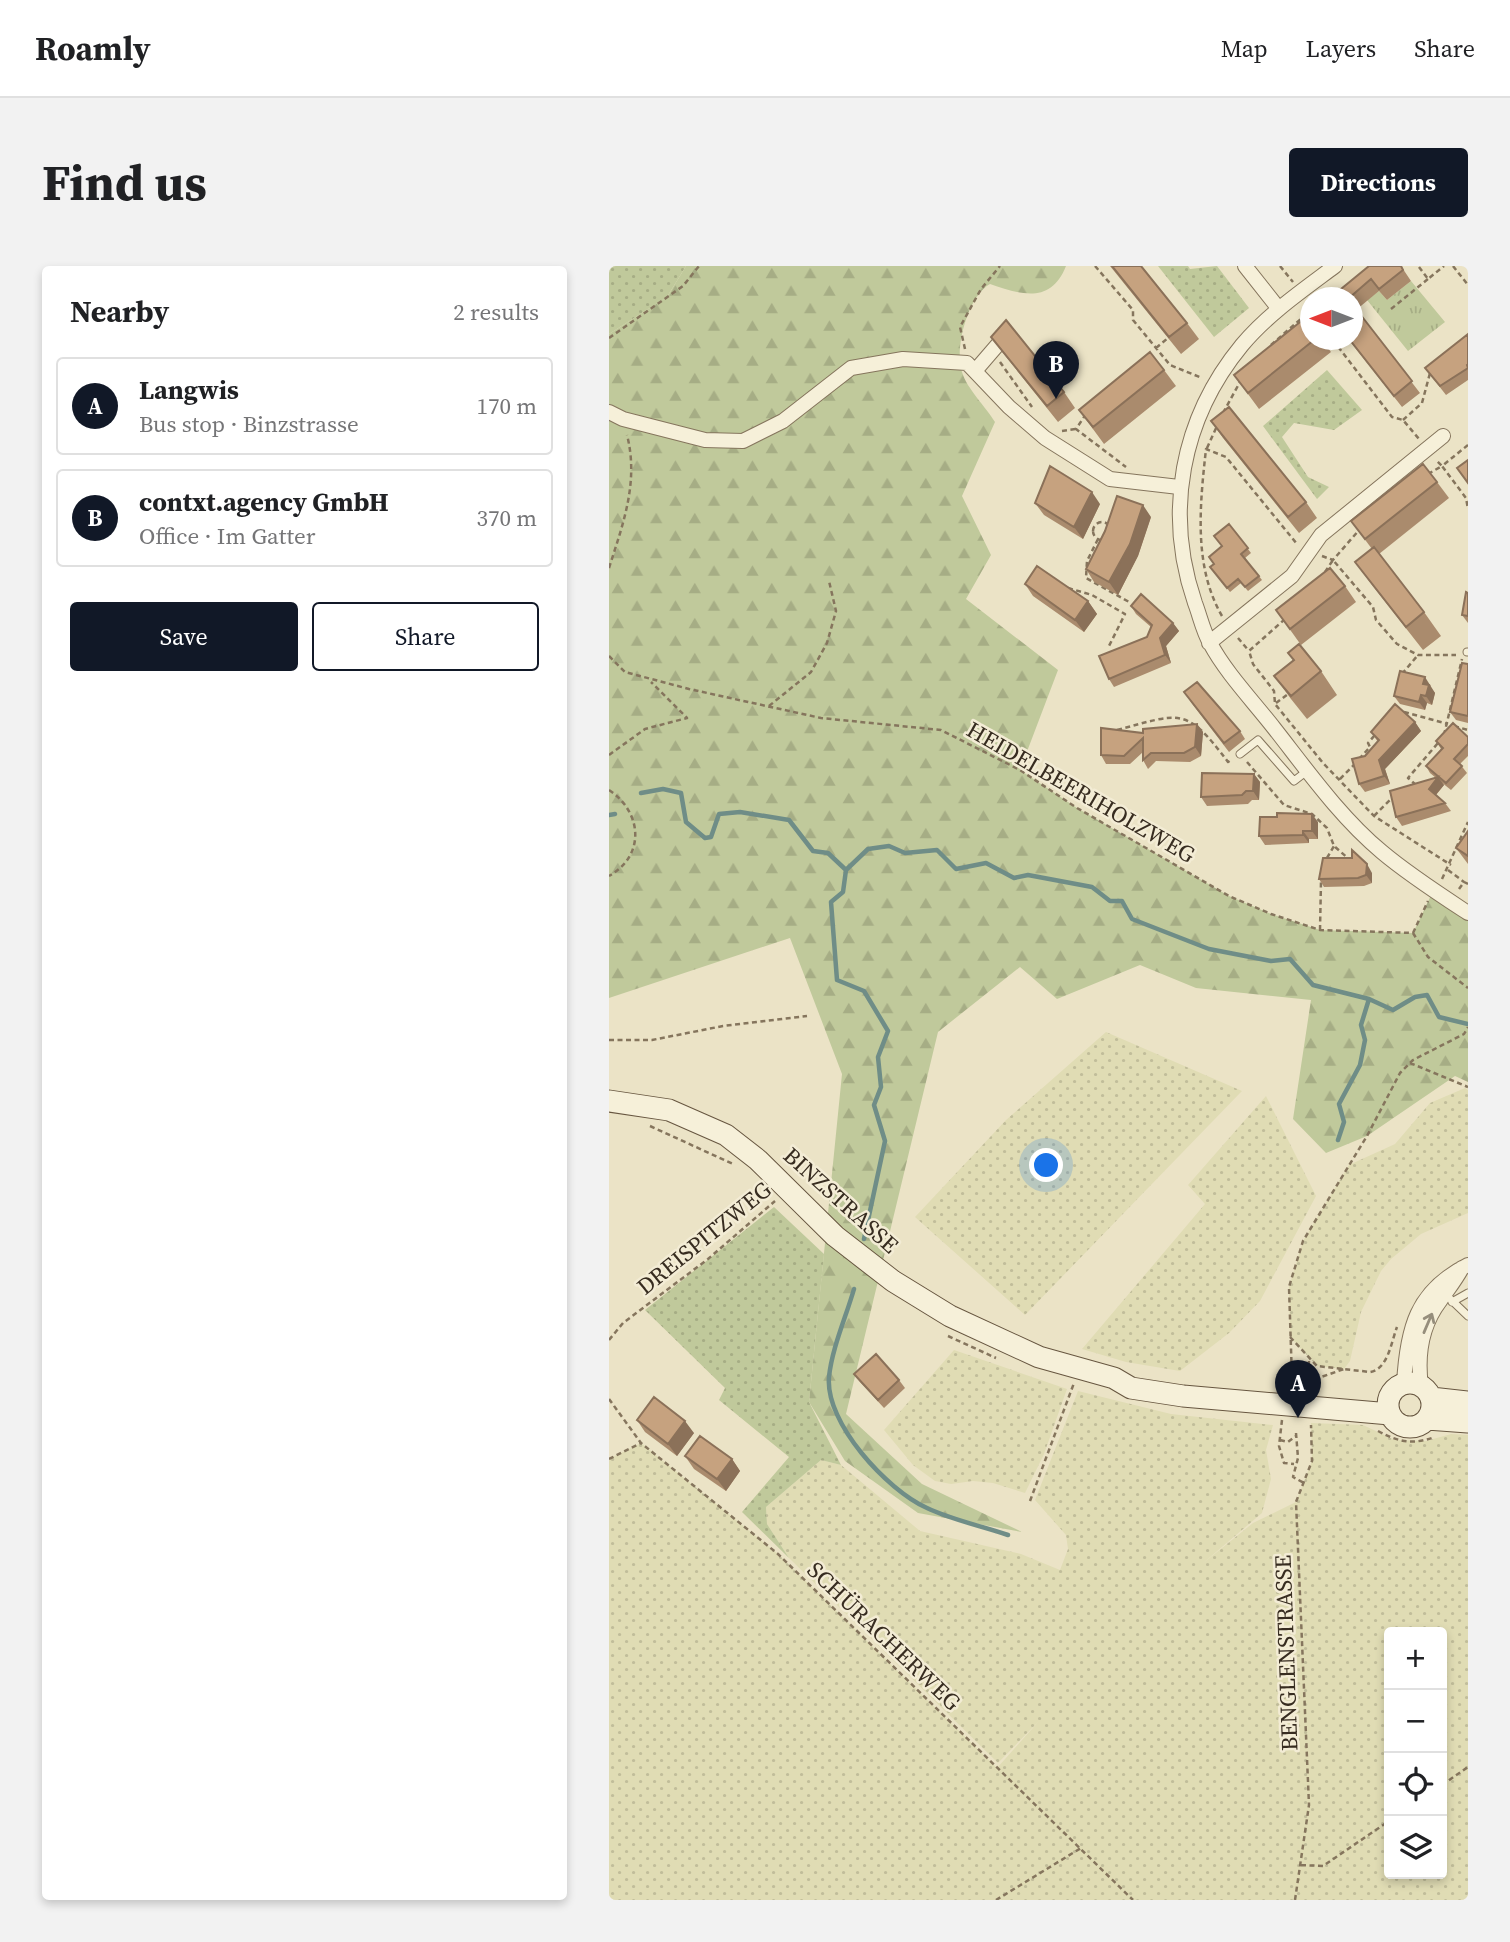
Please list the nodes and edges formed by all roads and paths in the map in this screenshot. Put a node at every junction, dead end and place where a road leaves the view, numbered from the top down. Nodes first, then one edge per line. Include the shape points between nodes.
1 (699, 266) edge
2 (1000, 266) edge
3 (1095, 266) edge
4 (1245, 266) edge
5 (1280, 266) edge
6 (1335, 266) edge
7 (1444, 266) edge
8 (1453, 266) edge
9 (1419, 267) edge
10 (1428, 279) junction
11 (1468, 285) edge
12 (1308, 287) edge
13 (1300, 291) edge
14 (1300, 293) edge
15 (1279, 309) junction
16 (1391, 309) dead end
17 (1300, 320) edge
18 (609, 338) edge
19 (1168, 338) edge
20 (996, 347) joint
21 (1156, 348) junction
22 (1268, 349) edge
23 (1341, 350) edge
24 (1433, 364) edge
25 (971, 367) junction
26 (1016, 370) edge
27 (1011, 373) junction
28 (1245, 375) edge
29 (1215, 383) junction
30 (1089, 409) edge
31 (1036, 411) edge
32 (609, 412) edge
33 (623, 419) junction
34 (1403, 420) junction
35 (1076, 429) junction
36 (1060, 431) dead end
37 (1443, 436) dead end
38 (1468, 445) edge
39 (1206, 449) junction
40 (1426, 449) junction
41 (1442, 466) junction
42 (1137, 468) dead end
43 (1422, 479) edge
44 (1179, 487) junction
45 (1468, 509) edge
46 (1112, 512) edge
47 (1370, 521) edge
48 (1107, 523) junction
49 (1098, 539) junction
50 (1309, 550) junction
51 (1333, 560) junction
52 (609, 568) edge
53 (1321, 579) edge
54 (829, 581) dead end
55 (1059, 581) edge
56 (1131, 603) edge
57 (1289, 615) edge
58 (1230, 627) junction
59 (1209, 643) junction
60 (1108, 648) dead end
61 (1248, 651) junction
62 (1417, 654) junction
63 (609, 656) edge
64 (1400, 677) edge
65 (649, 680) junction
66 (1293, 690) edge
67 (1275, 704) junction
68 (769, 706) junction
69 (1394, 709) edge
70 (1263, 714) junction
71 (1447, 724) junction
72 (1468, 730) edge
73 (1112, 731) edge
74 (1377, 733) edge
75 (1240, 754) junction
76 (609, 755) edge
77 (1308, 771) junction
78 (1339, 780) junction
79 (609, 790) edge
80 (1411, 792) edge
81 (1402, 794) edge
82 (1374, 816) junction
83 (1468, 822) edge
84 (1334, 846) junction
85 (1352, 862) edge
86 (1451, 864) junction
87 (1322, 866) edge
88 (1448, 870) junction
89 (609, 876) edge
90 (1321, 879) edge
91 (1442, 879) dead end
92 (1464, 882) dead end
93 (1429, 897) dead end
94 (1468, 914) edge
95 (1320, 930) junction
96 (1413, 933) junction
97 (1468, 988) edge
98 (807, 1016) dead end
99 (1468, 1027) edge
100 (609, 1041) edge
101 (1410, 1063) junction
102 (1468, 1087) edge
103 (609, 1101) edge
104 (644, 1124) dead end
105 (742, 1170) dead end
106 (767, 1193) dead end
107 (782, 1200) junction
108 (1465, 1267) edge
109 (1468, 1293) edge
110 (1444, 1294) junction
111 (1468, 1316) edge
112 (1401, 1319) dead end
113 (947, 1335) dead end
114 (1290, 1337) junction
115 (609, 1340) edge
116 (1002, 1360) dead end
117 (1309, 1361) junction
118 (1345, 1369) junction
119 (1071, 1379) junction
120 (1292, 1379) dead end
121 (609, 1399) edge
122 (1468, 1402) edge
123 (1414, 1405) junction
124 (1307, 1406) junction
125 (1270, 1419) dead end
126 (1282, 1420) junction
127 (1292, 1421) dead end
128 (1468, 1423) edge
129 (1371, 1428) dead end
130 (1279, 1439) junction
131 (641, 1443) junction
132 (609, 1459) edge
133 (1294, 1464) junction
134 (1304, 1483) junction
135 (1030, 1500) dead end
136 (1468, 1767) edge
137 (1447, 1782) edge
138 (1384, 1824) edge
139 (1081, 1848) junction
140 (1301, 1865) junction
141 (996, 1900) edge
142 (1133, 1900) edge
143 (1295, 1900) edge

1 - 18 path via 683,286
2 - 25 path via 960,327
3 - 21 path via 1133,310 1133,320
4 - 15 street
5 - 13 path
6 - 12 street
7 - 10 path
8 - 11 path
9 - 10 path
10 - 16 path
14 - 15 street
15 - 29 street via 1243,344
17 - 22 path
19 - 21 path
20 - 25 street
20 - 27 path
21 - 29 path via 1170,365
23 - 34 path via 1392,417
24 - 34 path via 1422,403
25 - 33 street via 903,359 851,368 783,421 743,441 705,440
25 - 44 street via 1045,438 1110,479
26 - 27 path
27 - 31 path
28 - 39 path
29 - 44 street via 1190,439
30 - 35 path
32 - 33 street
33 - 52 path via 632,453 632,480
34 - 40 path
35 - 36 path
35 - 42 path via 1126,467
37 - 40 street
38 - 41 path
39 - 50 path via 1226,457 1294,543
39 - 58 path via 1199,505 1203,561 1220,614
40 - 50 street via 1321,535
41 - 43 path
41 - 45 path via 1466,498
44 - 59 street via 1182,558
46 - 48 path
47 - 51 path via 1349,538
48 - 49 path via 1111,534
48 - 49 path via 1094,526
49 - 56 path via 1087,561 1086,578
50 - 51 path
50 - 58 street via 1292,576
51 - 53 path
51 - 62 path via 1397,644
54 - 68 path via 837,611 827,643 811,672
55 - 60 path via 1125,614
57 - 61 path
58 - 59 street
58 - 61 path
59 - 70 street
61 - 67 path via 1274,691
62 - 64 path
62 - 71 path via 1464,653
63 - 65 path, HEIDELBEERIHOLZWEG via 625,672
65 - 68 path, HEIDELBEERIHOLZWEG
65 - 76 path via 688,718 645,729
66 - 67 path
67 - 70 path
67 - 78 path
68 - 95 path, HEIDELBEERIHOLZWEG via 821,718 941,730 1020,770 1229,896
69 - 71 path
70 - 77 street
71 - 72 path
71 - 80 path via 1444,736 1408,778 1421,789
73 - 75 path via 1172,715 1202,728 1229,762
74 - 78 path
75 - 77 lane via 1258,740 1294,781
75 - 84 path via 1283,805 1312,814 1327,828
77 - 94 street via 1382,852
78 - 82 path
79 - 89 path via 632,812 635,826 629,857
81 - 82 path via 1392,796
82 - 86 path
83 - 86 path
84 - 85 path
84 - 87 path
86 - 88 path
88 - 91 path
88 - 92 path
90 - 95 path
93 - 96 path
95 - 96 path, HEIDELBEERIHOLZWEG
96 - 97 path via 1428,957
98 - 100 path via 652,1040
99 - 101 path via 1464,1034
101 - 102 path
101 - 114 path via 1303,1241 1289,1287
103 - 107 main road, BINZSTRASSE via 660,1107 707,1125 742,1147
104 - 105 path
106 - 107 path
107 - 115 path, DREISPITZWEG via 623,1322
107 - 119 main road, BINZSTRASSE via 923,1300
108 - 110 street
109 - 110 lane
110 - 111 lane
110 - 123 street via 1423,1336
112 - 118 path via 1378,1370
113 - 116 path
114 - 117 path
114 - 120 path
117 - 118 path
117 - 124 path, BENGLENSTRASSE
118 - 124 path
119 - 124 main road, BINZSTRASSE via 1114,1378 1131,1388 1183,1396
119 - 135 path
121 - 131 path, SCHÜRACHERWEG
122 - 123 main road, BINZSTRASSE
123 - 124 main road, BINZSTRASSE via 1362,1401
123 - 128 main road, BINZSTRASSE
123 - 129 path via 1411,1443
124 - 134 path, BENGLENSTRASSE via 1312,1461
125 - 126 path
126 - 127 path
126 - 130 path
130 - 133 path via 1280,1458
130 - 133 path via 1288,1441 1296,1435
131 - 132 path
131 - 139 path, SCHÜRACHERWEG via 778,1554
133 - 134 path via 1293,1477
134 - 140 path, BENGLENSTRASSE via 1296,1502 1309,1805
136 - 137 path
138 - 140 path via 1324,1866
139 - 141 path
139 - 142 path, SCHÜRACHERWEG
140 - 143 path, BENGLENSTRASSE

